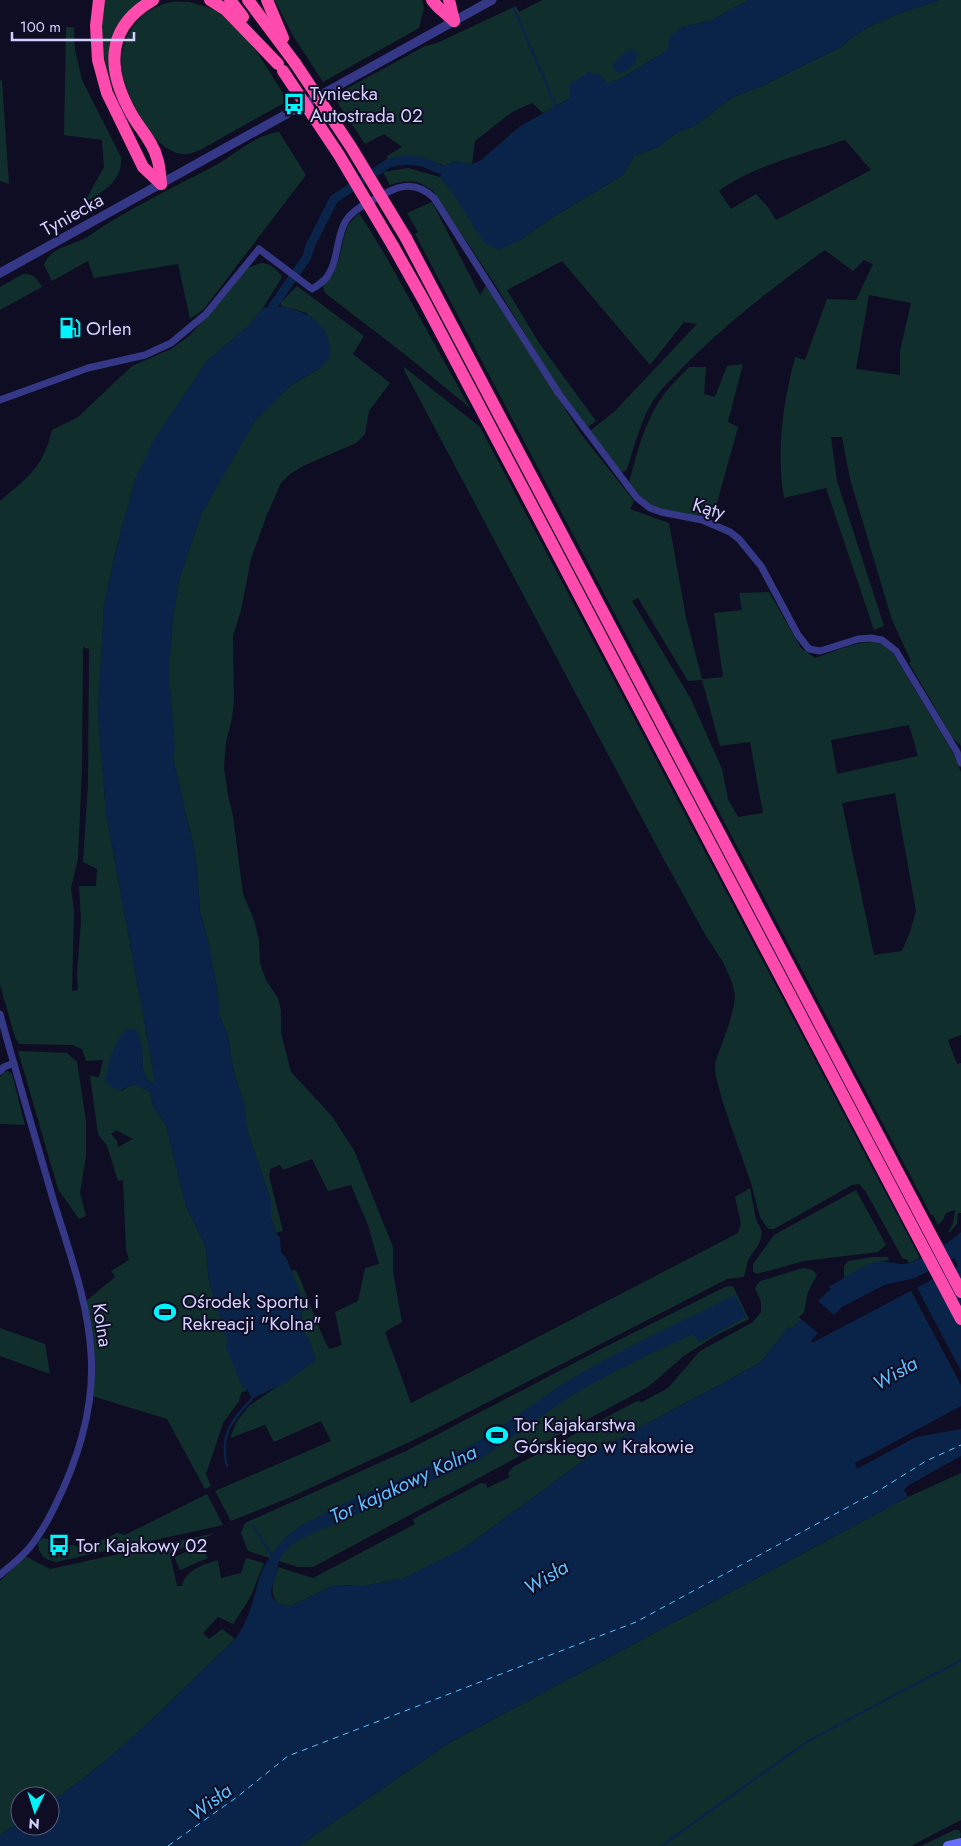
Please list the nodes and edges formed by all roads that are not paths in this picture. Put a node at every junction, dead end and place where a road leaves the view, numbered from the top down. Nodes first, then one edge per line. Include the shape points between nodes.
1 (99, 0) edge
2 (153, 0) edge
3 (210, 0) edge
4 (230, 0) edge
5 (248, 0) edge
6 (267, 0) edge
7 (432, 0) edge
8 (449, 0) edge
9 (492, 0) edge
10 (454, 21) junction
11 (295, 63) junction
12 (280, 68) junction
13 (161, 184) junction
14 (0, 273) edge
15 (0, 400) edge
16 (961, 763) edge
17 (0, 1014) edge
18 (14, 1063) junction
19 (0, 1071) edge
20 (919, 1224) junction
21 (961, 1292) edge
22 (961, 1318) edge
23 (0, 1575) edge
24 (961, 1843) edge
25 (948, 1846) edge

1 - 13 highway via 96,26 98,60 107,93 143,167
2 - 13 highway via 139,8 120,32 114,61 121,93 157,157
3 - 12 highway via 226,10
4 - 12 highway
5 - 11 highway
6 - 11 highway
7 - 10 highway
8 - 10 highway
9 - 10 street, Tyniecka
10 - 13 street, Tyniecka
11 - 20 highway, bridge via 406,238
12 - 20 highway, bridge via 339,155 424,302
13 - 14 street, Tyniecka
15 - 16 street, Kąty via 88,368 144,355 171,343 206,314 259,249 312,289 326,278 332,268 342,227 350,214 398,187 414,187 428,192 559,394 637,498 650,508 702,520 739,538 761,566 798,635 810,649 820,651 871,638 882,640 896,650
17 - 18 street, Kolna
18 - 19 street
18 - 23 street, Kolna via 83,1302 92,1368 84,1429 68,1478 41,1532
20 - 21 highway
20 - 22 highway
24 - 25 main road

